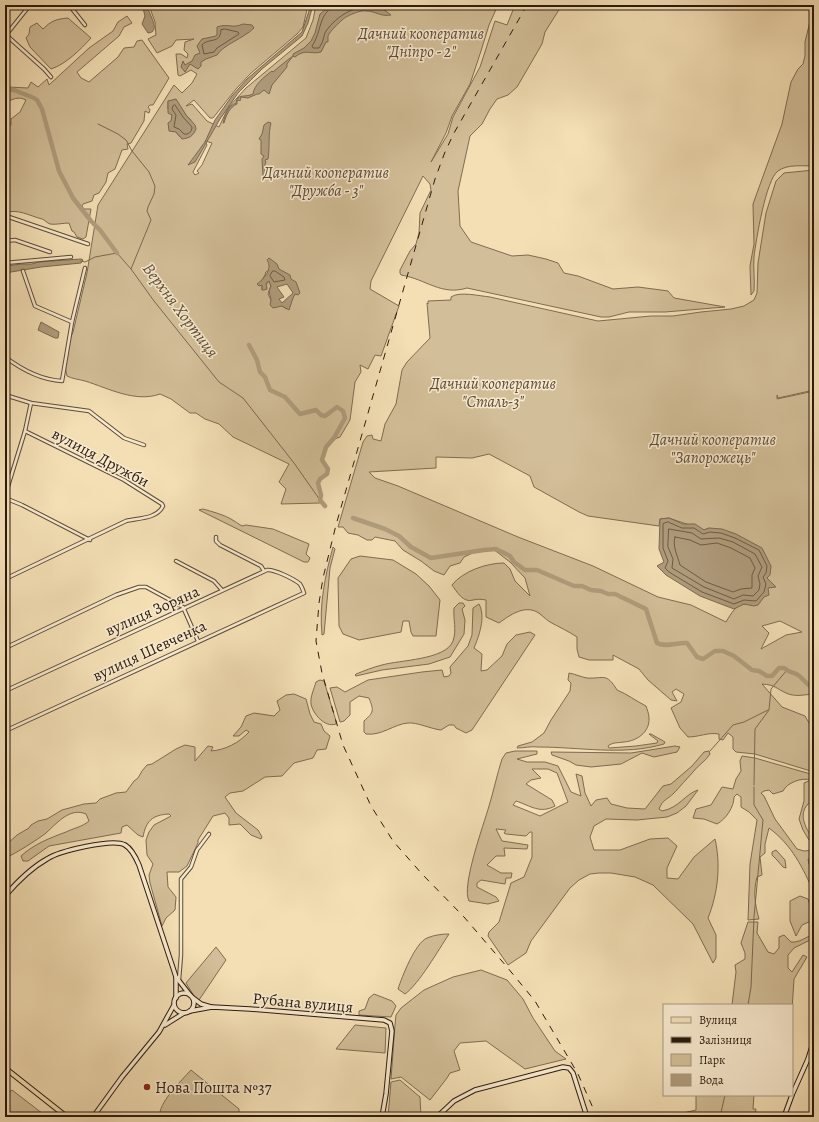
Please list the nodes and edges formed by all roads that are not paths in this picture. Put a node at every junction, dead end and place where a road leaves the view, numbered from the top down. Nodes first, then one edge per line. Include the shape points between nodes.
1 (30, 5) edge
2 (69, 5) edge
3 (85, 25) dead end
4 (6, 35) edge
5 (51, 77) dead end
6 (5, 217) edge
7 (5, 237) edge
8 (6, 241) edge
9 (88, 244) dead end
10 (50, 252) dead end
11 (71, 257) dead end
12 (5, 263) edge
13 (85, 268) dead end
14 (23, 272) dead end
15 (72, 322) junction
16 (5, 357) edge
17 (5, 395) edge
18 (31, 403) junction
19 (25, 431) junction
20 (144, 445) dead end
21 (5, 497) edge
22 (216, 537) dead end
23 (90, 540) junction
24 (176, 561) dead end
25 (264, 571) junction
26 (5, 579) edge
27 (222, 590) junction
28 (184, 609) junction
29 (198, 641) junction
30 (5, 648) edge
31 (5, 691) edge
32 (5, 731) edge
33 (209, 834) dead end
34 (5, 896) edge
35 (176, 977) junction
36 (179, 980) junction
37 (192, 997) junction
38 (176, 998) junction
39 (174, 1005) junction
40 (212, 1007) junction
41 (190, 1011) junction
42 (184, 1013) junction
43 (163, 1027) junction
44 (814, 1040) edge
45 (5, 1068) edge
46 (793, 1093) edge
47 (792, 1096) edge
48 (67, 1117) edge
49 (93, 1117) edge
50 (382, 1117) edge
51 (437, 1117) edge
52 (587, 1117) edge
53 (784, 1117) edge

1 - 4 street
2 - 3 street
4 - 5 street
6 - 9 street
7 - 8 street
8 - 10 street via 15,240
11 - 12 street
13 - 15 street
14 - 15 street via 35,306
15 - 16 street via 62,381 30,371
17 - 18 street
18 - 19 street
18 - 20 street via 89,411 124,438
19 - 21 street
19 - 23 street, вулиця Дружби via 124,480 163,506 159,512 141,519 126,521
21 - 23 street
22 - 25 street via 220,545 261,566
23 - 26 street
24 - 27 street via 214,581
25 - 27 street, вулиця Зоряна
25 - 29 street, вулиця Шевченка via 273,570 298,583 304,593
27 - 28 street, вулиця Зоряна
28 - 29 street
28 - 30 street via 146,588 134,588
28 - 31 street, вулиця Зоряна
29 - 32 street, вулиця Шевченка
33 - 36 street via 180,879
34 - 35 street via 18,881 48,858 68,850 86,847 118,843 127,846 137,858
35 - 36 street
35 - 38 street
36 - 37 street
37 - 38 street via 183,993
37 - 40 street, Рубана вулиця via 201,1004
37 - 41 street via 194,1005
38 - 39 street
39 - 42 street via 178,1011
39 - 43 street
40 - 41 street, Рубана вулиця
40 - 50 street, Рубана вулиця via 384,1020 390,1023 392,1031
41 - 42 street
42 - 43 street
43 - 49 street
44 - 46 street
45 - 48 main road
47 - 53 street
51 - 52 street via 454,1101 475,1090 562,1067 569,1068 573,1073

